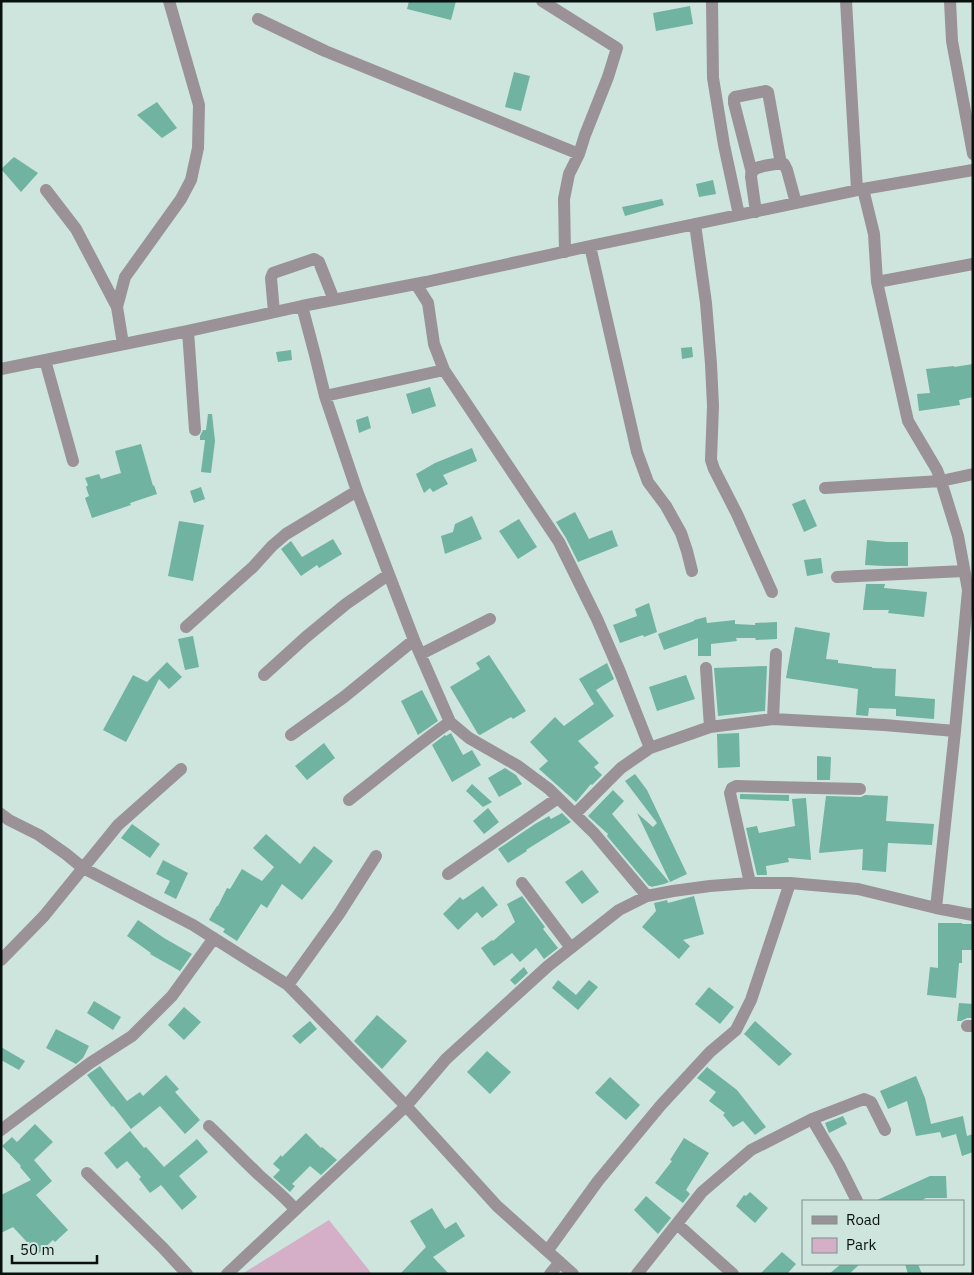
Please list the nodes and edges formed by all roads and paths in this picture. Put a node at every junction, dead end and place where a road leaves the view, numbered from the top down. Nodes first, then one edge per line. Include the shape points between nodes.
1 (169, 1) edge
2 (542, 1) edge
3 (712, 1) edge
4 (846, 1) edge
5 (950, 1) edge
6 (258, 19) dead end
7 (579, 154) junction
8 (973, 154) edge
9 (781, 164) junction
10 (973, 170) edge
11 (752, 172) junction
12 (860, 189) junction
13 (46, 190) dead end
14 (796, 203) junction
15 (756, 212) junction
16 (739, 215) junction
17 (695, 224) junction
18 (590, 246) junction
19 (565, 252) junction
20 (973, 264) edge
21 (876, 282) junction
22 (416, 284) junction
23 (334, 300) junction
24 (302, 306) junction
25 (117, 307) junction
26 (274, 312) junction
27 (188, 331) junction
28 (123, 344) junction
29 (45, 360) junction
30 (1, 369) edge
31 (444, 370) junction
32 (325, 396) junction
33 (195, 430) dead end
34 (73, 461) dead end
35 (973, 474) edge
36 (941, 481) junction
37 (825, 488) dead end
38 (357, 491) junction
39 (692, 571) dead end
40 (964, 572) junction
41 (388, 575) junction
42 (837, 577) dead end
43 (772, 592) dead end
44 (490, 619) dead end
45 (186, 627) dead end
46 (414, 640) junction
47 (420, 654) junction
48 (776, 654) dead end
49 (967, 663) edge
50 (706, 668) dead end
51 (264, 675) dead end
52 (773, 719) junction
53 (450, 722) junction
54 (710, 727) junction
55 (955, 731) junction
56 (291, 735) dead end
57 (650, 748) junction
58 (181, 769) dead end
59 (860, 789) dead end
60 (558, 798) junction
61 (349, 800) dead end
62 (1, 814) edge
63 (575, 814) junction
64 (376, 856) dead end
65 (83, 868) junction
66 (448, 874) dead end
67 (522, 883) dead end
68 (750, 883) junction
69 (790, 883) junction
70 (647, 896) junction
71 (936, 908) junction
72 (973, 914) edge
73 (214, 938) junction
74 (572, 948) junction
75 (1, 960) edge
76 (288, 985) junction
77 (406, 1106) junction
78 (812, 1119) junction
79 (209, 1126) dead end
80 (1, 1130) edge
81 (885, 1130) dead end
82 (87, 1174) dead end
83 (857, 1200) edge
84 (295, 1209) junction
85 (677, 1224) junction
86 (548, 1250) junction
87 (560, 1262) junction
88 (187, 1274) edge
89 (228, 1274) edge
90 (550, 1274) edge
91 (573, 1274) edge
92 (637, 1274) edge
93 (733, 1274) edge

1 - 25 street via 199,105 198,148 191,180 125,277
2 - 7 street via 617,48
3 - 16 street via 713,78
4 - 12 street
5 - 8 street via 952,41
6 - 7 street via 325,51
7 - 19 street via 569,174 564,199
9 - 11 street
9 - 11 street via 768,92 735,97
9 - 14 street via 787,170
10 - 12 street
11 - 15 street
12 - 14 street
12 - 21 street via 874,234
13 - 25 street via 76,229
14 - 15 street
15 - 16 street
16 - 17 street
17 - 18 street
17 - 43 street via 706,303 714,470
18 - 19 street
18 - 39 street via 637,452 648,482 680,533
19 - 22 street
20 - 21 street
21 - 36 street via 908,421
22 - 23 street
22 - 31 street via 428,302 434,344
23 - 24 street
23 - 26 street via 319,262 314,259 273,273
24 - 26 street
24 - 32 street
25 - 28 street
26 - 27 street
27 - 28 street
27 - 33 street
28 - 29 street
29 - 30 street
29 - 34 street
31 - 32 street
31 - 57 street via 559,542 597,618
32 - 38 street
35 - 36 street
36 - 37 street
36 - 40 street via 958,536
38 - 41 street
38 - 45 street via 286,534
40 - 42 street
40 - 49 street via 968,590
41 - 46 street
41 - 51 street via 354,598
44 - 47 street
46 - 47 street
46 - 56 street
47 - 53 street
48 - 52 street
49 - 55 street
50 - 54 street
52 - 54 street
52 - 55 street
53 - 60 street via 469,738 518,766
53 - 61 street
54 - 57 street
55 - 71 street
57 - 63 street via 621,768
58 - 65 street via 118,825
59 - 68 street via 732,788 730,792
60 - 63 street
60 - 66 street
62 - 65 street via 39,836
63 - 70 street
64 - 76 street
65 - 73 street
65 - 75 street via 44,916
67 - 74 street
68 - 69 street
68 - 70 street
69 - 71 street via 858,889
69 - 86 street via 751,1000 736,1030 710,1052 661,1105 598,1181
70 - 74 street via 619,910
71 - 72 street
73 - 76 street
73 - 80 street via 172,996 132,1036 90,1063
74 - 77 street via 446,1059
76 - 77 street
77 - 84 street
77 - 86 street via 496,1206
78 - 81 street via 864,1099 870,1102
78 - 83 street
78 - 85 street via 751,1150 702,1192
79 - 84 street
82 - 88 street
84 - 89 street
85 - 92 street
85 - 93 street
86 - 87 street
87 - 90 street
87 - 91 street

